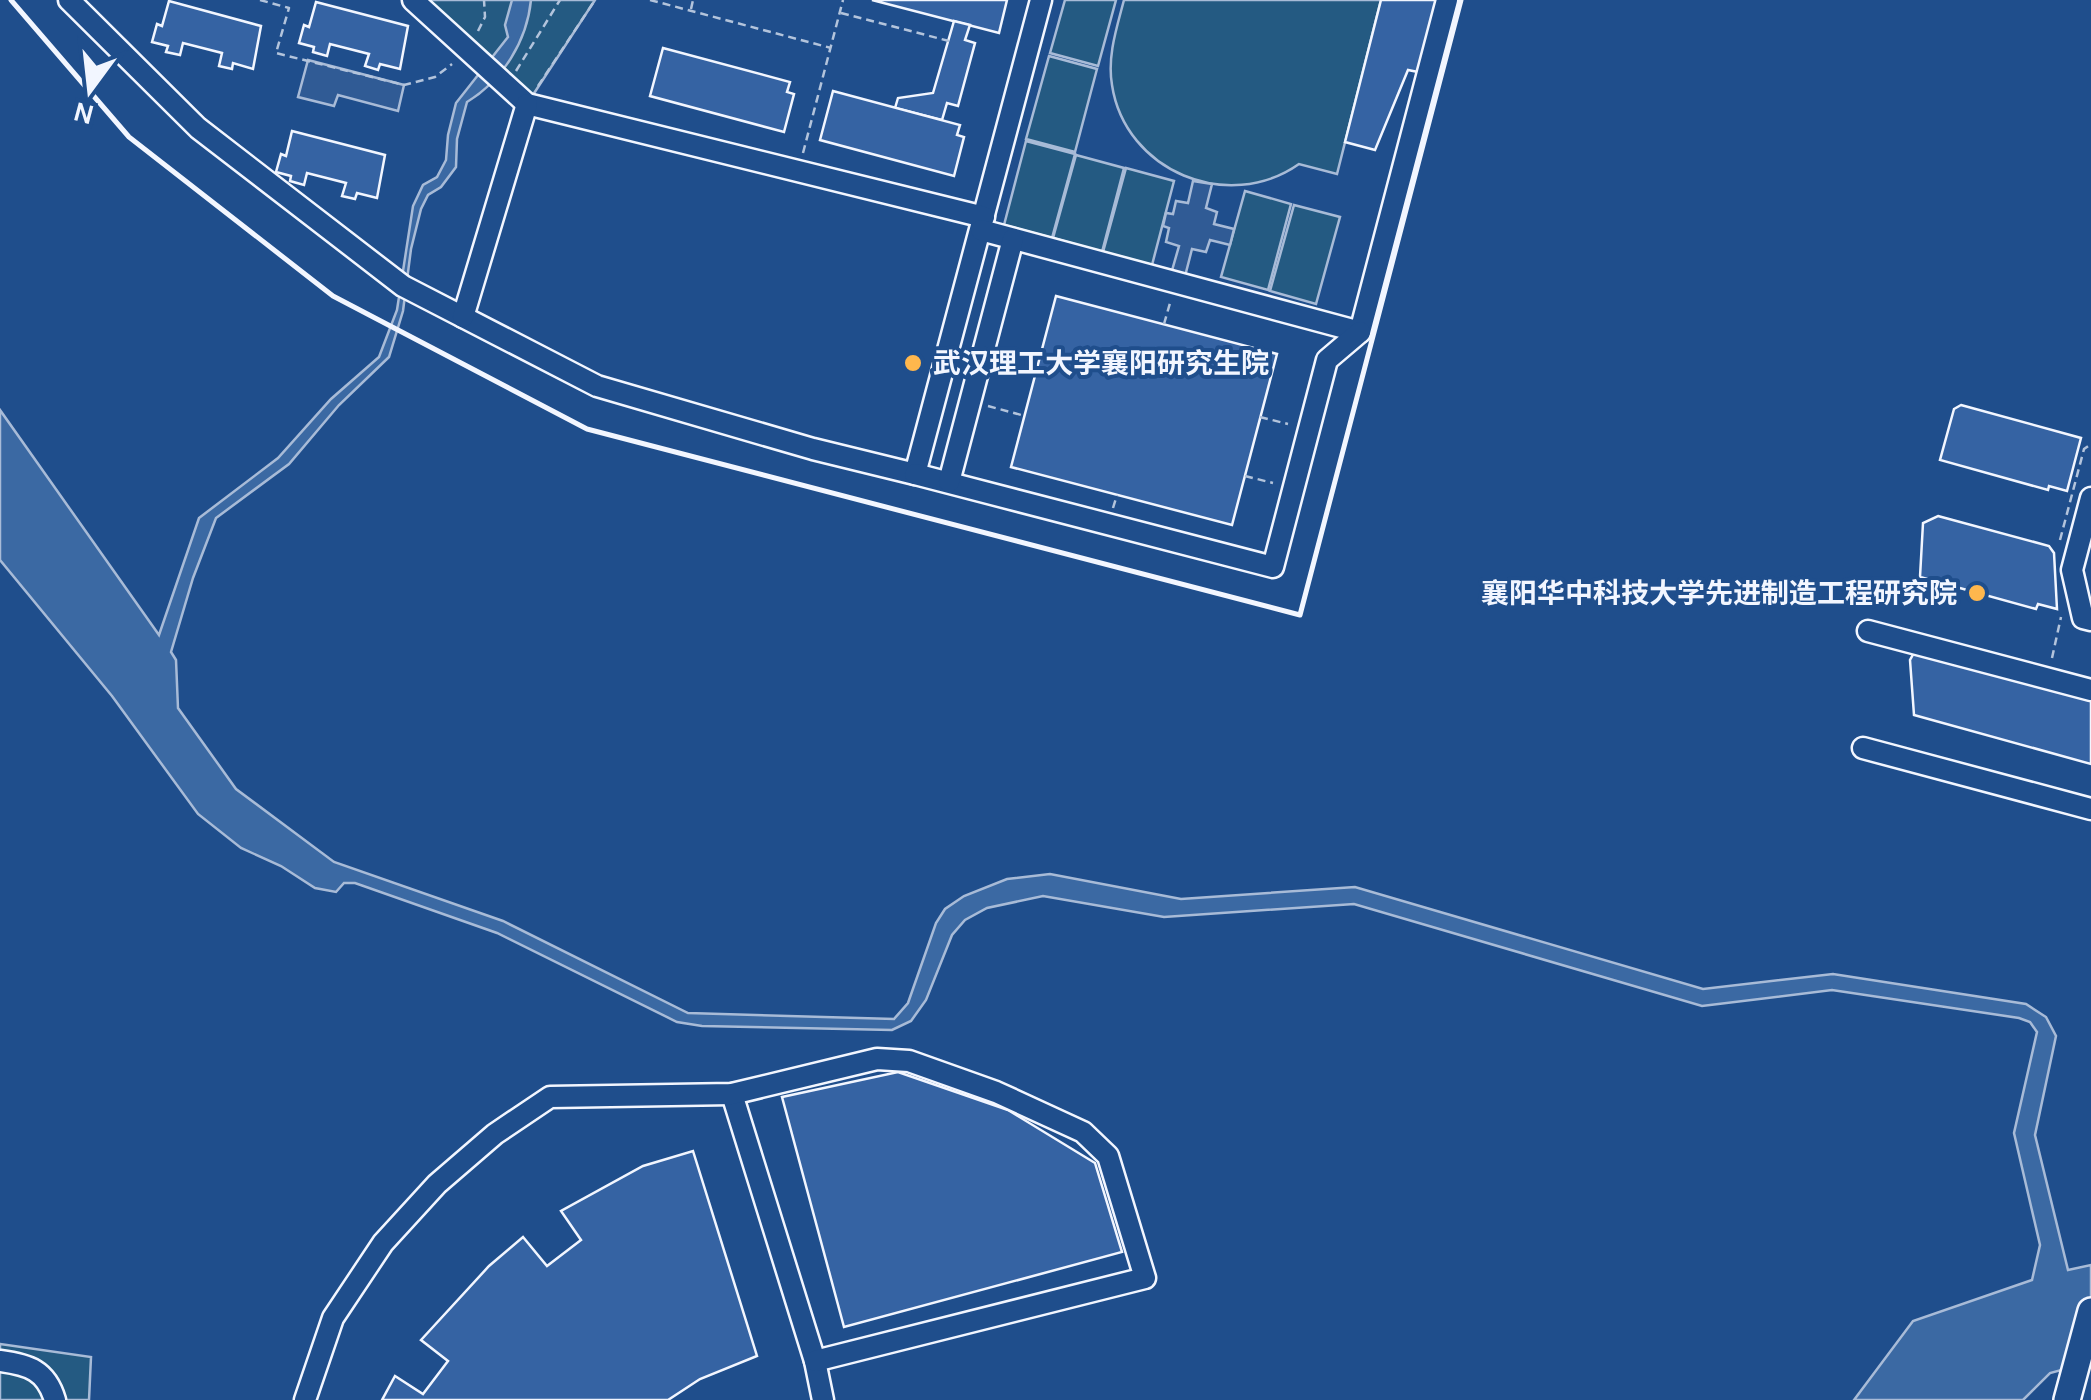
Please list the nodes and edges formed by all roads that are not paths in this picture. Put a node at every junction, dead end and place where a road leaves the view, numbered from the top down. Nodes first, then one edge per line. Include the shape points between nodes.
1 (69, 0) edge
2 (414, 0) edge
3 (1041, 0) edge
4 (1447, 0) edge
5 (527, 104) junction
6 (982, 224) junction
7 (1013, 239) junction
8 (462, 317) junction
9 (1360, 332) junction
10 (916, 474) junction
11 (949, 482) junction
12 (2091, 498) edge
13 (2091, 620) edge
14 (1868, 631) dead end
15 (2091, 690) edge
16 (1863, 748) dead end
17 (2091, 809) edge
18 (732, 1094) junction
19 (2091, 1312) edge
20 (0, 1361) edge
21 (816, 1361) junction
22 (2069, 1392) edge
23 (55, 1400) edge
24 (305, 1400) edge
25 (823, 1400) edge

1 - 8 street via 198,128 403,286
2 - 5 street
3 - 6 street
4 - 9 street
5 - 6 street
5 - 8 street
6 - 7 street
6 - 10 street
7 - 9 street
7 - 11 street
8 - 10 street via 597,386
9 - 11 street via 1327,360 1274,567
10 - 11 street
12 - 13 street via 2072,570 2083,618
14 - 15 street
16 - 17 street
18 - 21 street
18 - 21 street via 877,1059 910,1062 1083,1132 1108,1156 1144,1278
18 - 24 street via 550,1097 495,1134 383,1243 333,1318
19 - 22 main road
20 - 23 street via 44,1375
21 - 25 street

